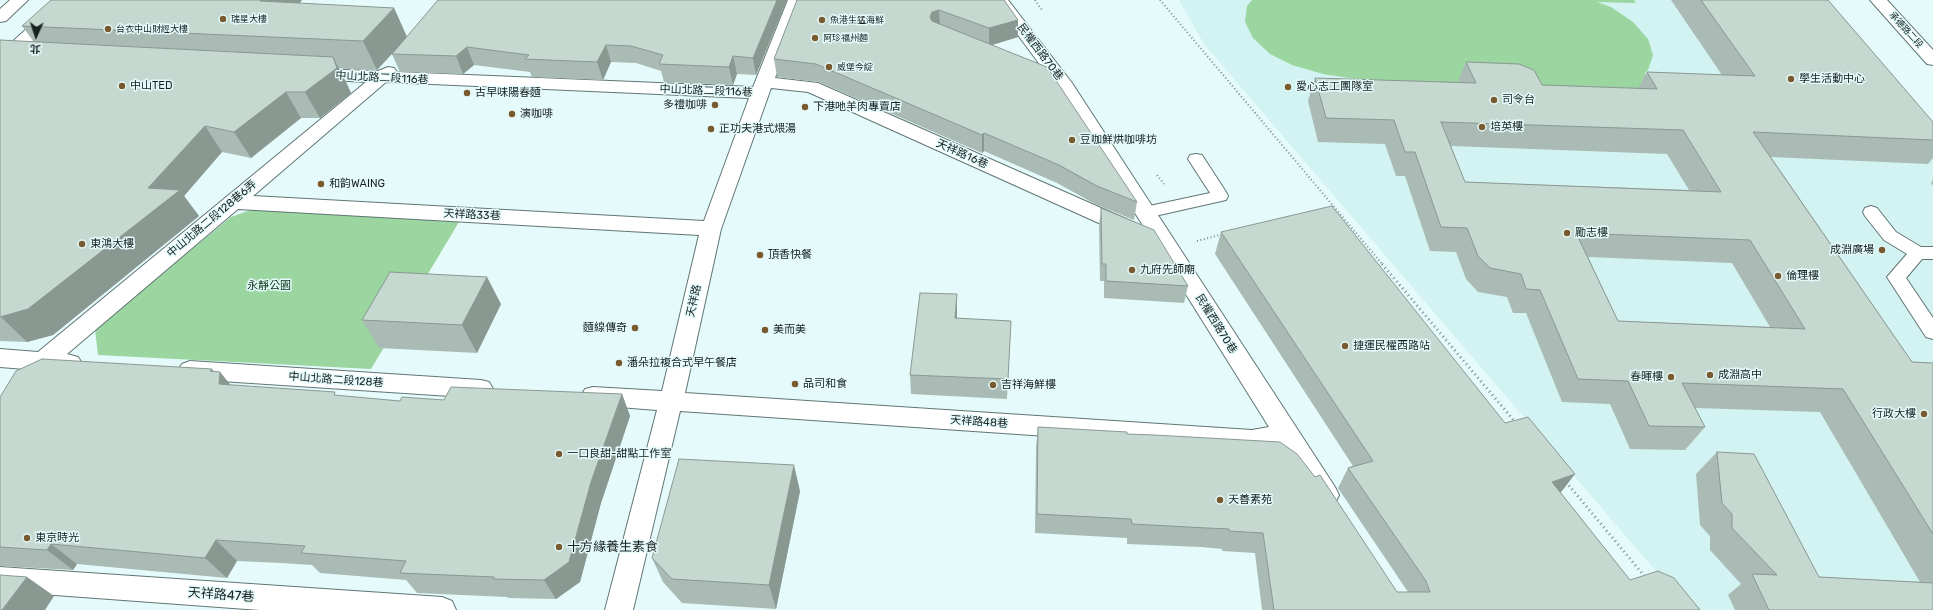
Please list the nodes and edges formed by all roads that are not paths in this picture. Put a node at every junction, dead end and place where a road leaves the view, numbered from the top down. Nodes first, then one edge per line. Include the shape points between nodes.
1 (20, 0) edge
2 (68, 0) edge
3 (796, 0) edge
4 (1000, 0) edge
5 (1878, 0) edge
6 (0, 17) edge
7 (2, 60) edge
8 (30, 60) edge
9 (399, 60) edge
10 (1933, 60) edge
11 (1034, 72) edge
12 (297, 74) edge
13 (383, 78) junction
14 (1063, 83) junction
15 (762, 88) junction
16 (1196, 159) dead end
17 (234, 202) junction
18 (1146, 212) junction
19 (1871, 212) dead end
20 (711, 229) junction
21 (1159, 232) junction
22 (1925, 253) edge
23 (1933, 332) edge
24 (0, 358) edge
25 (41, 361) junction
26 (89, 364) edge
27 (169, 369) edge
28 (24, 383) edge
29 (504, 390) edge
30 (575, 395) edge
31 (671, 401) junction
32 (1286, 434) junction
33 (1338, 512) edge
34 (0, 579) edge
35 (442, 610) edge
36 (619, 610) edge

1 - 6 street
2 - 7 street
3 - 15 street, 天祥路
4 - 14 street, 民權西路70巷
5 - 10 street, 承德路二段
7 - 8 street
9 - 13 street, 中山北路二段128巷6弄
11 - 14 street
12 - 13 street, 中山北路二段116巷
13 - 15 street, 中山北路二段116巷
13 - 17 street, 中山北路二段128巷6弄
14 - 18 street, 民權西路70巷
15 - 20 street, 天祥路
15 - 21 street, 天祥路16巷 via 812,87 1126,228
16 - 18 lane via 1220,196
17 - 20 street, 天祥路33巷
17 - 25 street, 中山北路二段128巷6弄
18 - 21 street, 民權西路70巷
19 - 22 lane via 1890,236
20 - 31 street, 天祥路
21 - 32 street, 民權西路70巷
22 - 23 lane via 1896,277
24 - 25 street
25 - 26 street
25 - 28 street, 中山北路二段128巷6弄
27 - 29 street, 中山北路二段128巷
30 - 31 street
31 - 32 street, 天祥路48巷 via 1252,440
31 - 36 street, 天祥路
32 - 33 street, 民權西路70巷
34 - 35 street, 天祥路47巷

